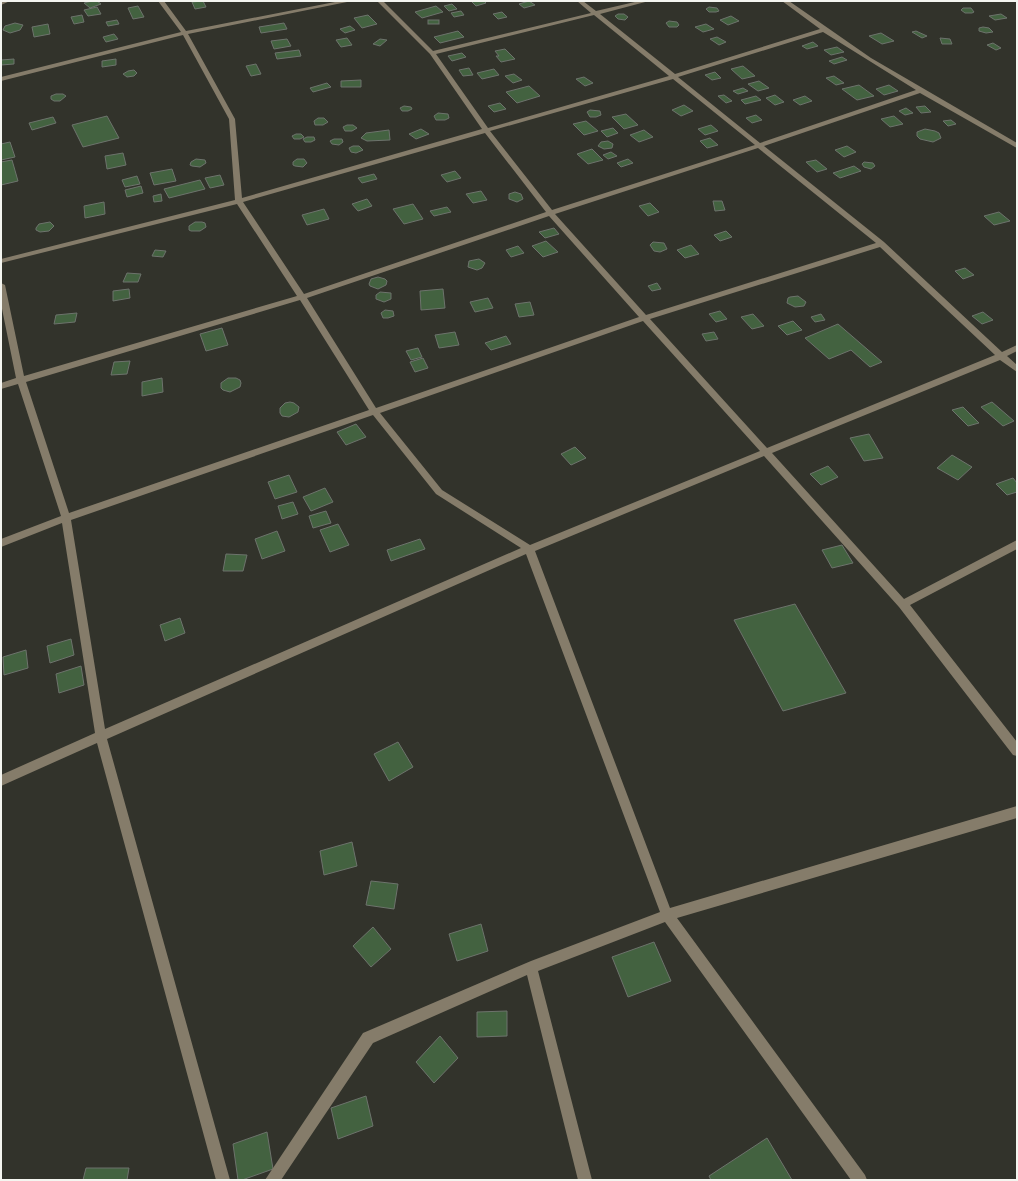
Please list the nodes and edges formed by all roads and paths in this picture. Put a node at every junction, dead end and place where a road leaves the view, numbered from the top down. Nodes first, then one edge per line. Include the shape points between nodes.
1 (7, 1) edge
2 (161, 1) edge
3 (349, 1) edge
4 (380, 1) edge
5 (580, 1) edge
6 (646, 1) edge
7 (785, 1) edge
8 (1, 3) edge
9 (596, 14) junction
10 (823, 30) junction
11 (185, 33) junction
12 (432, 53) junction
13 (673, 77) junction
14 (1, 80) edge
15 (920, 91) junction
16 (486, 130) junction
17 (759, 146) junction
18 (1017, 146) edge
19 (238, 201) junction
20 (550, 213) junction
21 (881, 244) junction
22 (1, 262) edge
23 (1, 285) edge
24 (302, 297) junction
25 (646, 318) junction
26 (1017, 348) edge
27 (1001, 356) junction
28 (1017, 369) edge
29 (21, 380) junction
30 (1, 386) edge
31 (374, 411) junction
32 (766, 453) junction
33 (66, 518) junction
34 (1, 543) edge
35 (1017, 544) edge
36 (529, 549) junction
37 (903, 604) junction
38 (101, 736) junction
39 (1017, 751) edge
40 (1, 781) edge
41 (1017, 812) edge
42 (667, 915) junction
43 (531, 967) junction
44 (223, 1180) edge
45 (272, 1180) edge
46 (585, 1180) edge
47 (860, 1180) edge

1 - 8 street
2 - 11 street
3 - 11 street
4 - 12 street
5 - 9 street
6 - 9 street
7 - 10 street
9 - 12 street
9 - 13 street
10 - 13 street
10 - 15 street
11 - 14 street
11 - 19 street via 232,119
12 - 16 street
13 - 16 street
13 - 17 street
15 - 17 street
15 - 18 street
16 - 19 street
16 - 20 street
17 - 20 street
17 - 21 street
19 - 22 street
19 - 24 street
20 - 24 street
20 - 25 street
21 - 25 street
21 - 27 street
23 - 29 street
24 - 29 street
24 - 31 street
25 - 31 street
25 - 32 street
26 - 27 street
27 - 28 street
27 - 32 street
29 - 30 street
29 - 33 street
31 - 33 street
31 - 36 street via 439,492
32 - 36 street
32 - 37 street
33 - 34 street
33 - 38 street
35 - 37 street
36 - 38 street
36 - 42 street
37 - 39 street
38 - 40 street
38 - 44 street
41 - 42 street
42 - 43 street
42 - 47 street
43 - 45 street via 368,1038
43 - 46 street

